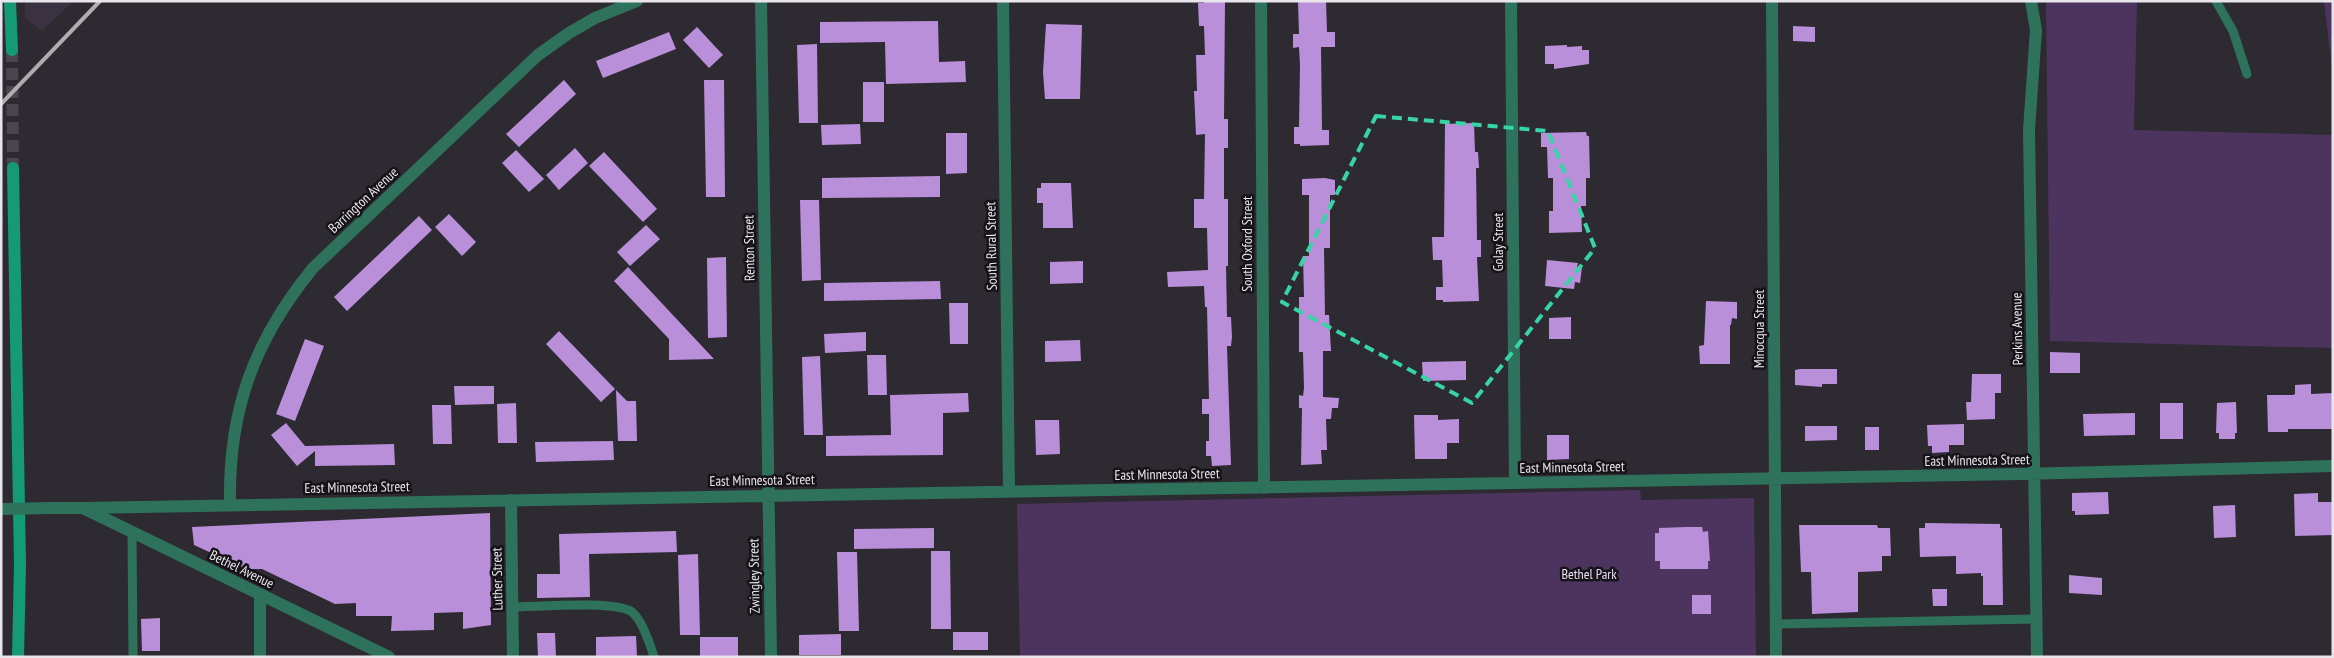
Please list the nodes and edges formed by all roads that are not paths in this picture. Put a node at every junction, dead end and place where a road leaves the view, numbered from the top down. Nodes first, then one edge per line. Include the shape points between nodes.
1 (10, 1) edge
2 (637, 1) edge
3 (761, 1) edge
4 (1003, 1) edge
5 (1261, 1) edge
6 (1511, 1) edge
7 (1772, 1) edge
8 (2031, 1) edge
9 (2216, 1) edge
10 (12, 50) tunnel mouth
11 (2247, 74) dead end
12 (14, 168) tunnel mouth
13 (2333, 466) edge
14 (2034, 474) junction
15 (1775, 478) junction
16 (1515, 482) junction
17 (1264, 488) junction
18 (1009, 491) junction
19 (767, 495) junction
20 (511, 500) junction
21 (230, 504) junction
22 (83, 508) junction
23 (1, 509) edge
24 (132, 532) junction
25 (260, 594) junction
26 (513, 607) junction
27 (2036, 618) junction
28 (1776, 624) junction
29 (18, 657) edge
30 (134, 657) edge
31 (260, 657) edge
32 (389, 657) edge
33 (514, 657) edge
34 (654, 657) edge
35 (771, 657) edge
36 (1776, 657) edge
37 (2037, 657) edge

1 - 10 main road
2 - 21 street, Barrington Avenue via 595,18 538,55 303,280 268,331 247,380 235,424
3 - 19 street, Renton Street
4 - 18 street, South Rural Street
5 - 17 street, South Oxford Street
6 - 16 street, Golay Street
7 - 15 street, Minocqua Street
8 - 14 street, Perkins Avenue via 2036,30 2029,130
9 - 11 lane via 2233,31
12 - 29 main road via 20,556
13 - 14 street, East Minnesota Street
14 - 15 street, East Minnesota Street
14 - 27 street, Perkins Avenue
15 - 16 street, East Minnesota Street
15 - 28 street, Minocqua Street
16 - 17 street, East Minnesota Street
17 - 18 street, East Minnesota Street
18 - 19 street, East Minnesota Street
19 - 20 street, East Minnesota Street
19 - 35 street, Zwingley Street
20 - 21 street, East Minnesota Street
20 - 26 street, Luther Street
21 - 22 street, East Minnesota Street
22 - 23 street, East Minnesota Street, bridge
22 - 24 street, Bethel Avenue
24 - 25 street, Bethel Avenue
24 - 30 lane
25 - 31 street
25 - 32 street, Bethel Avenue
26 - 33 street, Luther Street
26 - 34 lane via 620,607 632,612
27 - 28 lane
27 - 37 street, Perkins Avenue
28 - 36 street, Minocqua Street

